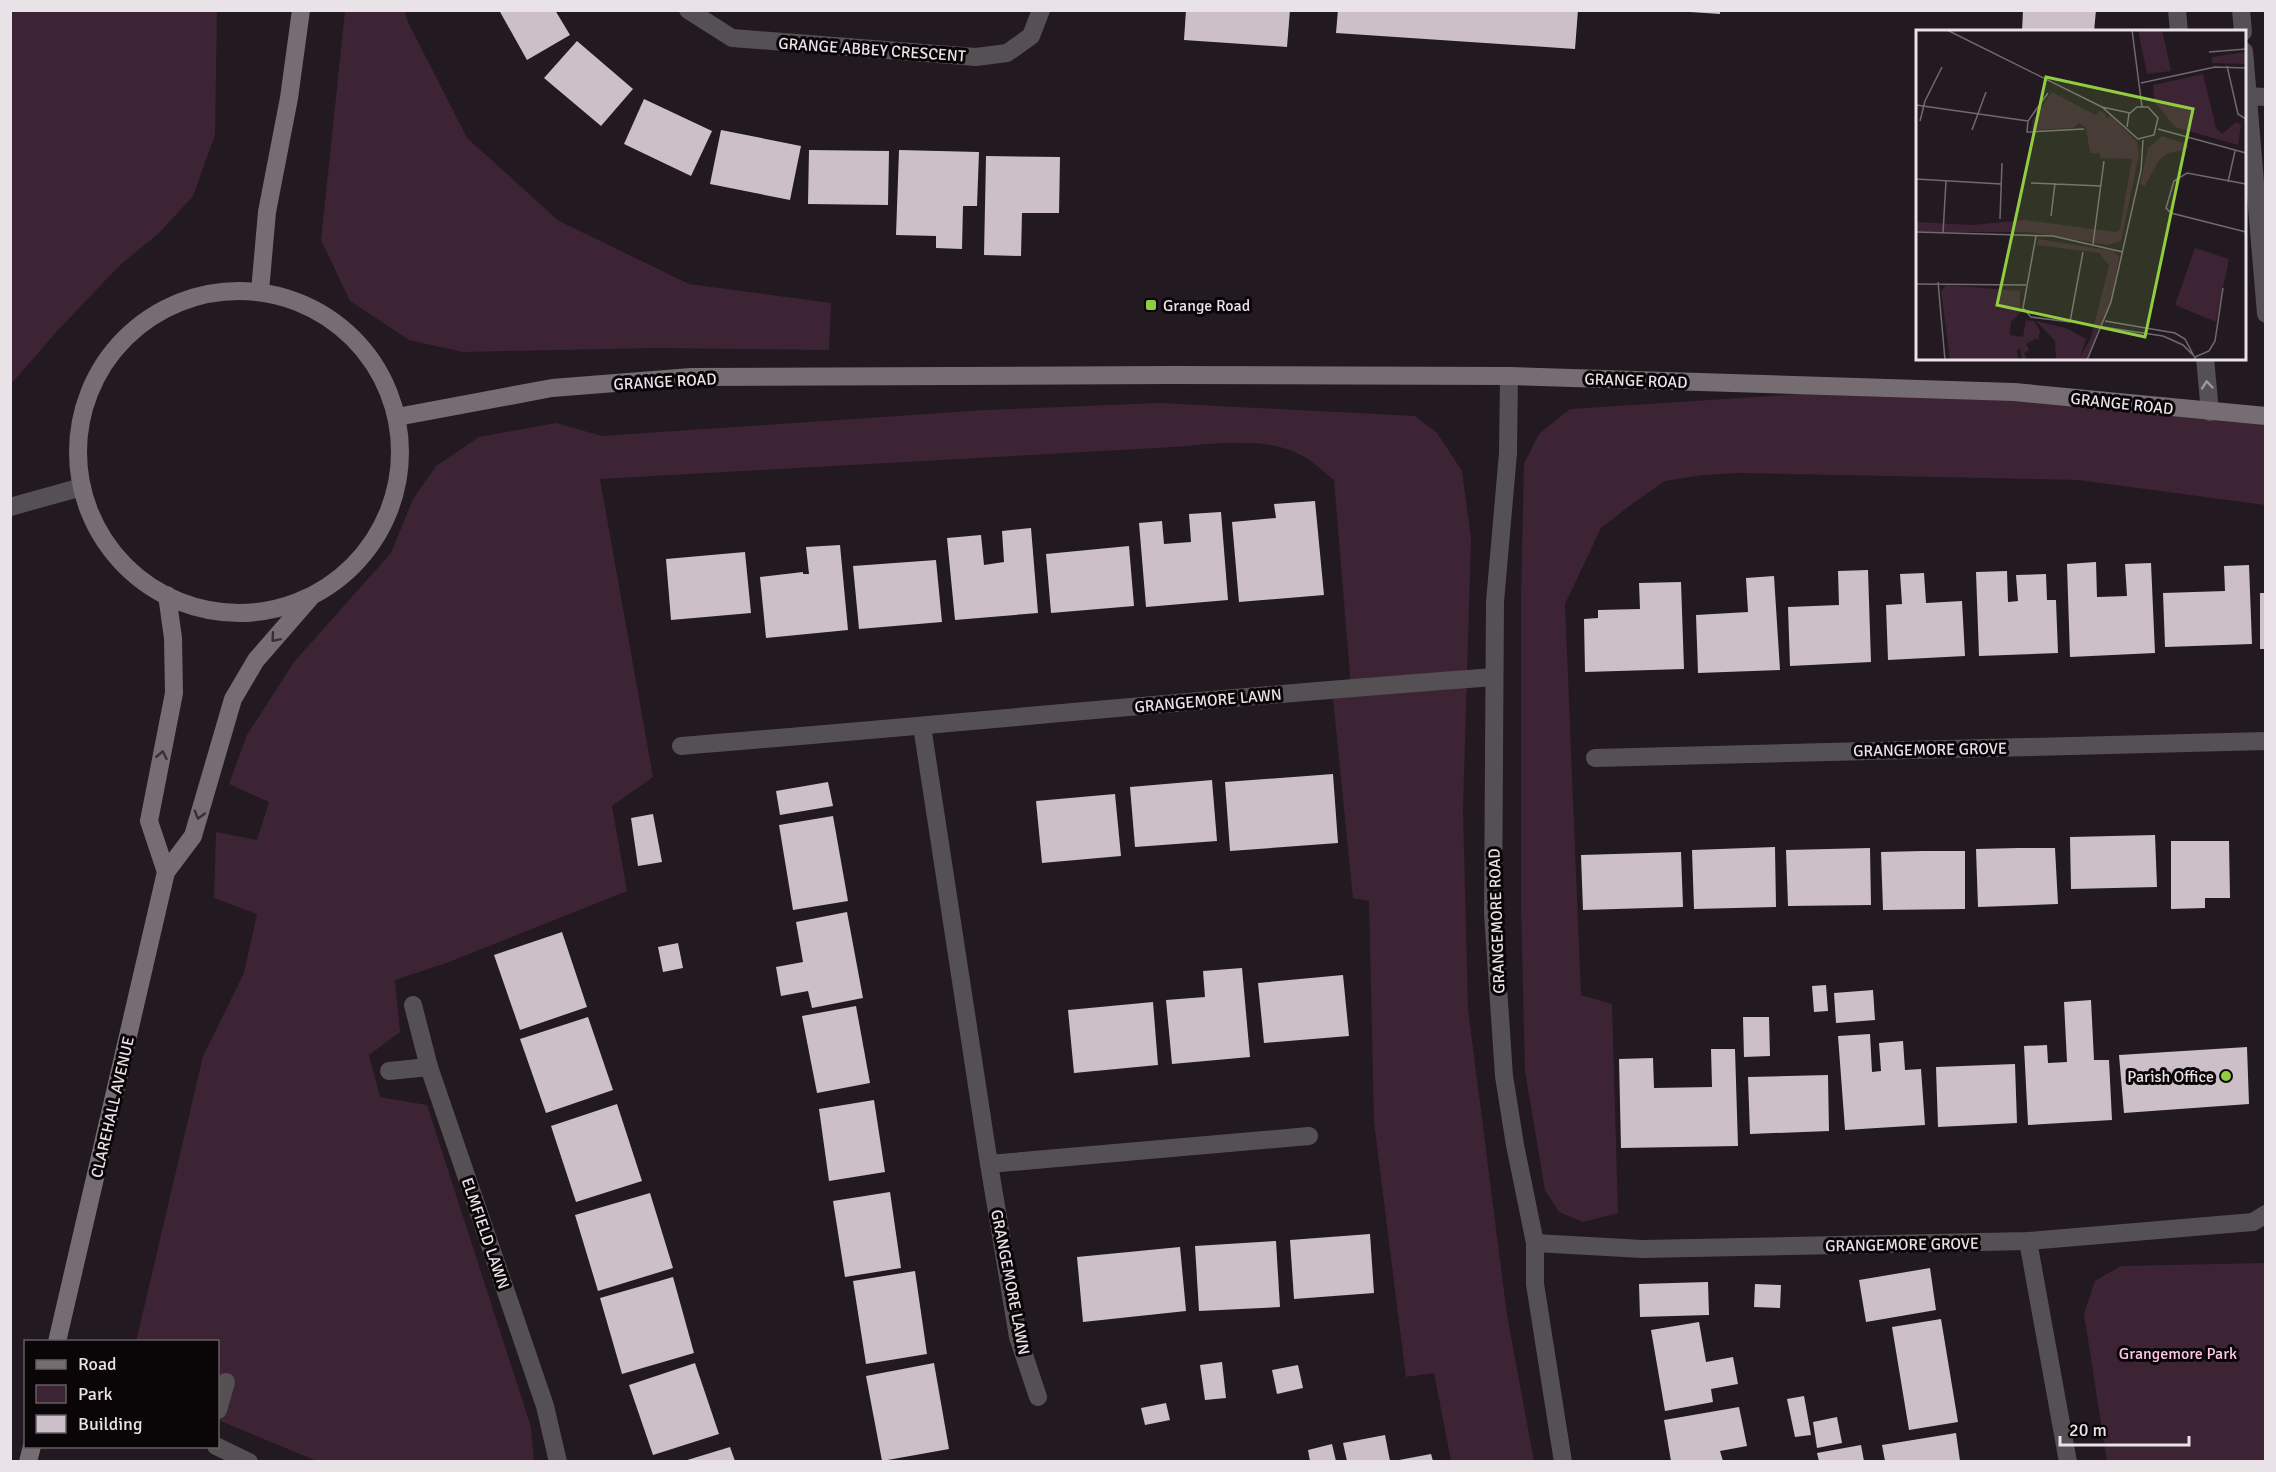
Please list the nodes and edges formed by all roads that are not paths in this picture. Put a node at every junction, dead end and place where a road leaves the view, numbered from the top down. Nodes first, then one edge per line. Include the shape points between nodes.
1 (301, 10) edge
2 (688, 10) edge
3 (1041, 10) edge
4 (2177, 10) edge
5 (2241, 10) edge
6 (2179, 30) edge
7 (2243, 30) edge
8 (2246, 61) edge
9 (2253, 97) edge
10 (260, 291) junction
11 (2265, 314) edge
12 (2205, 360) edge
13 (1509, 376) junction
14 (2210, 412) junction
15 (2265, 416) edge
16 (397, 417) junction
17 (82, 488) junction
18 (10, 507) edge
19 (314, 594) junction
20 (167, 595) junction
21 (1494, 677) junction
22 (922, 726) junction
23 (2265, 741) edge
24 (681, 746) dead end
25 (1595, 758) dead end
26 (166, 872) junction
27 (413, 1005) dead end
28 (429, 1067) junction
29 (389, 1071) dead end
30 (1309, 1136) dead end
31 (989, 1164) junction
32 (2265, 1215) edge
33 (2028, 1241) junction
34 (1535, 1243) junction
35 (57, 1340) edge
36 (226, 1382) dead end
37 (1038, 1397) dead end
38 (219, 1406) edge
39 (219, 1447) edge
40 (249, 1461) edge
41 (558, 1461) edge
42 (1563, 1461) edge
43 (2068, 1461) edge

1 - 10 main road via 267,212
2 - 3 street, GRANGE ABBEY CRESCENT via 732,38 976,57 1006,53 1031,36
4 - 6 street
5 - 7 street
8 - 9 street
9 - 11 street
10 - 16 main road via 298,301 332,320 362,346 384,379
10 - 17 main road via 208,293 160,311 120,342 92,386 78,436
14 -> 12 street
13 - 14 main road, GRANGE ROAD via 2014,392
13 - 16 main road, GRANGE ROAD via 691,377 552,388
13 - 21 street, GRANGEMORE ROAD
14 - 15 main road, GRANGE ROAD
16 - 19 main road via 400,466 389,513 364,555 328,588
17 - 18 street
17 - 20 main road via 101,537 136,577
19 - 20 main road via 283,608 234,614 182,604
19 -> 26 main road, CLAREHALL AVENUE via 256,660 233,699 193,836
26 -> 20 main road via 149,821 174,693
21 - 22 street, GRANGEMORE LAWN
21 - 34 street, GRANGEMORE ROAD via 1493,913 1504,1076
22 - 24 street, GRANGEMORE LAWN
22 - 31 street, GRANGEMORE LAWN
23 - 25 street, GRANGEMORE GROVE
26 - 35 main road, CLAREHALL AVENUE
27 - 28 street, ELMFIELD LAWN
28 - 29 street
28 - 41 street, ELMFIELD LAWN via 546,1406
30 - 31 street
31 - 37 street, GRANGEMORE LAWN via 1018,1338
32 - 33 street, GRANGEMORE GROVE via 2253,1222
33 - 34 street, GRANGEMORE GROVE via 1642,1249
33 - 43 street
34 - 42 street, GRANGEMORE ROAD via 1534,1284
36 - 38 street
39 - 40 street

